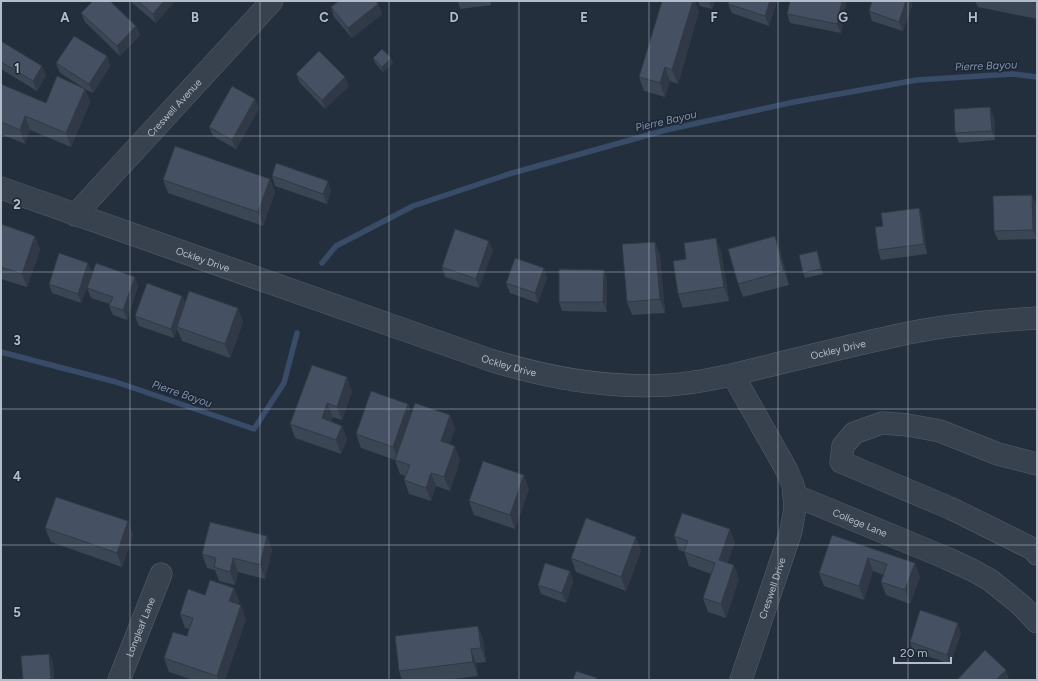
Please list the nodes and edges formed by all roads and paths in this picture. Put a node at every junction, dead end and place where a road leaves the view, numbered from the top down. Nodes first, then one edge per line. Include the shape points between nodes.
1 (272, 1) edge
2 (1, 188) edge
3 (75, 215) junction
4 (1037, 318) edge
5 (733, 376) junction
6 (1037, 464) edge
7 (794, 495) junction
8 (1037, 554) edge
9 (161, 574) dead end
10 (1037, 622) edge
11 (119, 680) edge
12 (740, 680) edge

1 - 3 street, Creswell Avenue
2 - 3 street, Ockley Drive
3 - 5 street, Ockley Drive via 522,370 576,381 632,386 668,385
4 - 5 street, Ockley Drive via 984,322 901,334
5 - 7 street via 786,469
6 - 8 street via 998,454 940,431 882,423 854,433 843,446 841,462 950,508 1032,549
7 - 10 street, College Lane via 972,570 990,580 1021,605
7 - 12 street, Creswell Drive via 795,508 791,531
9 - 11 street, Longleaf Lane

